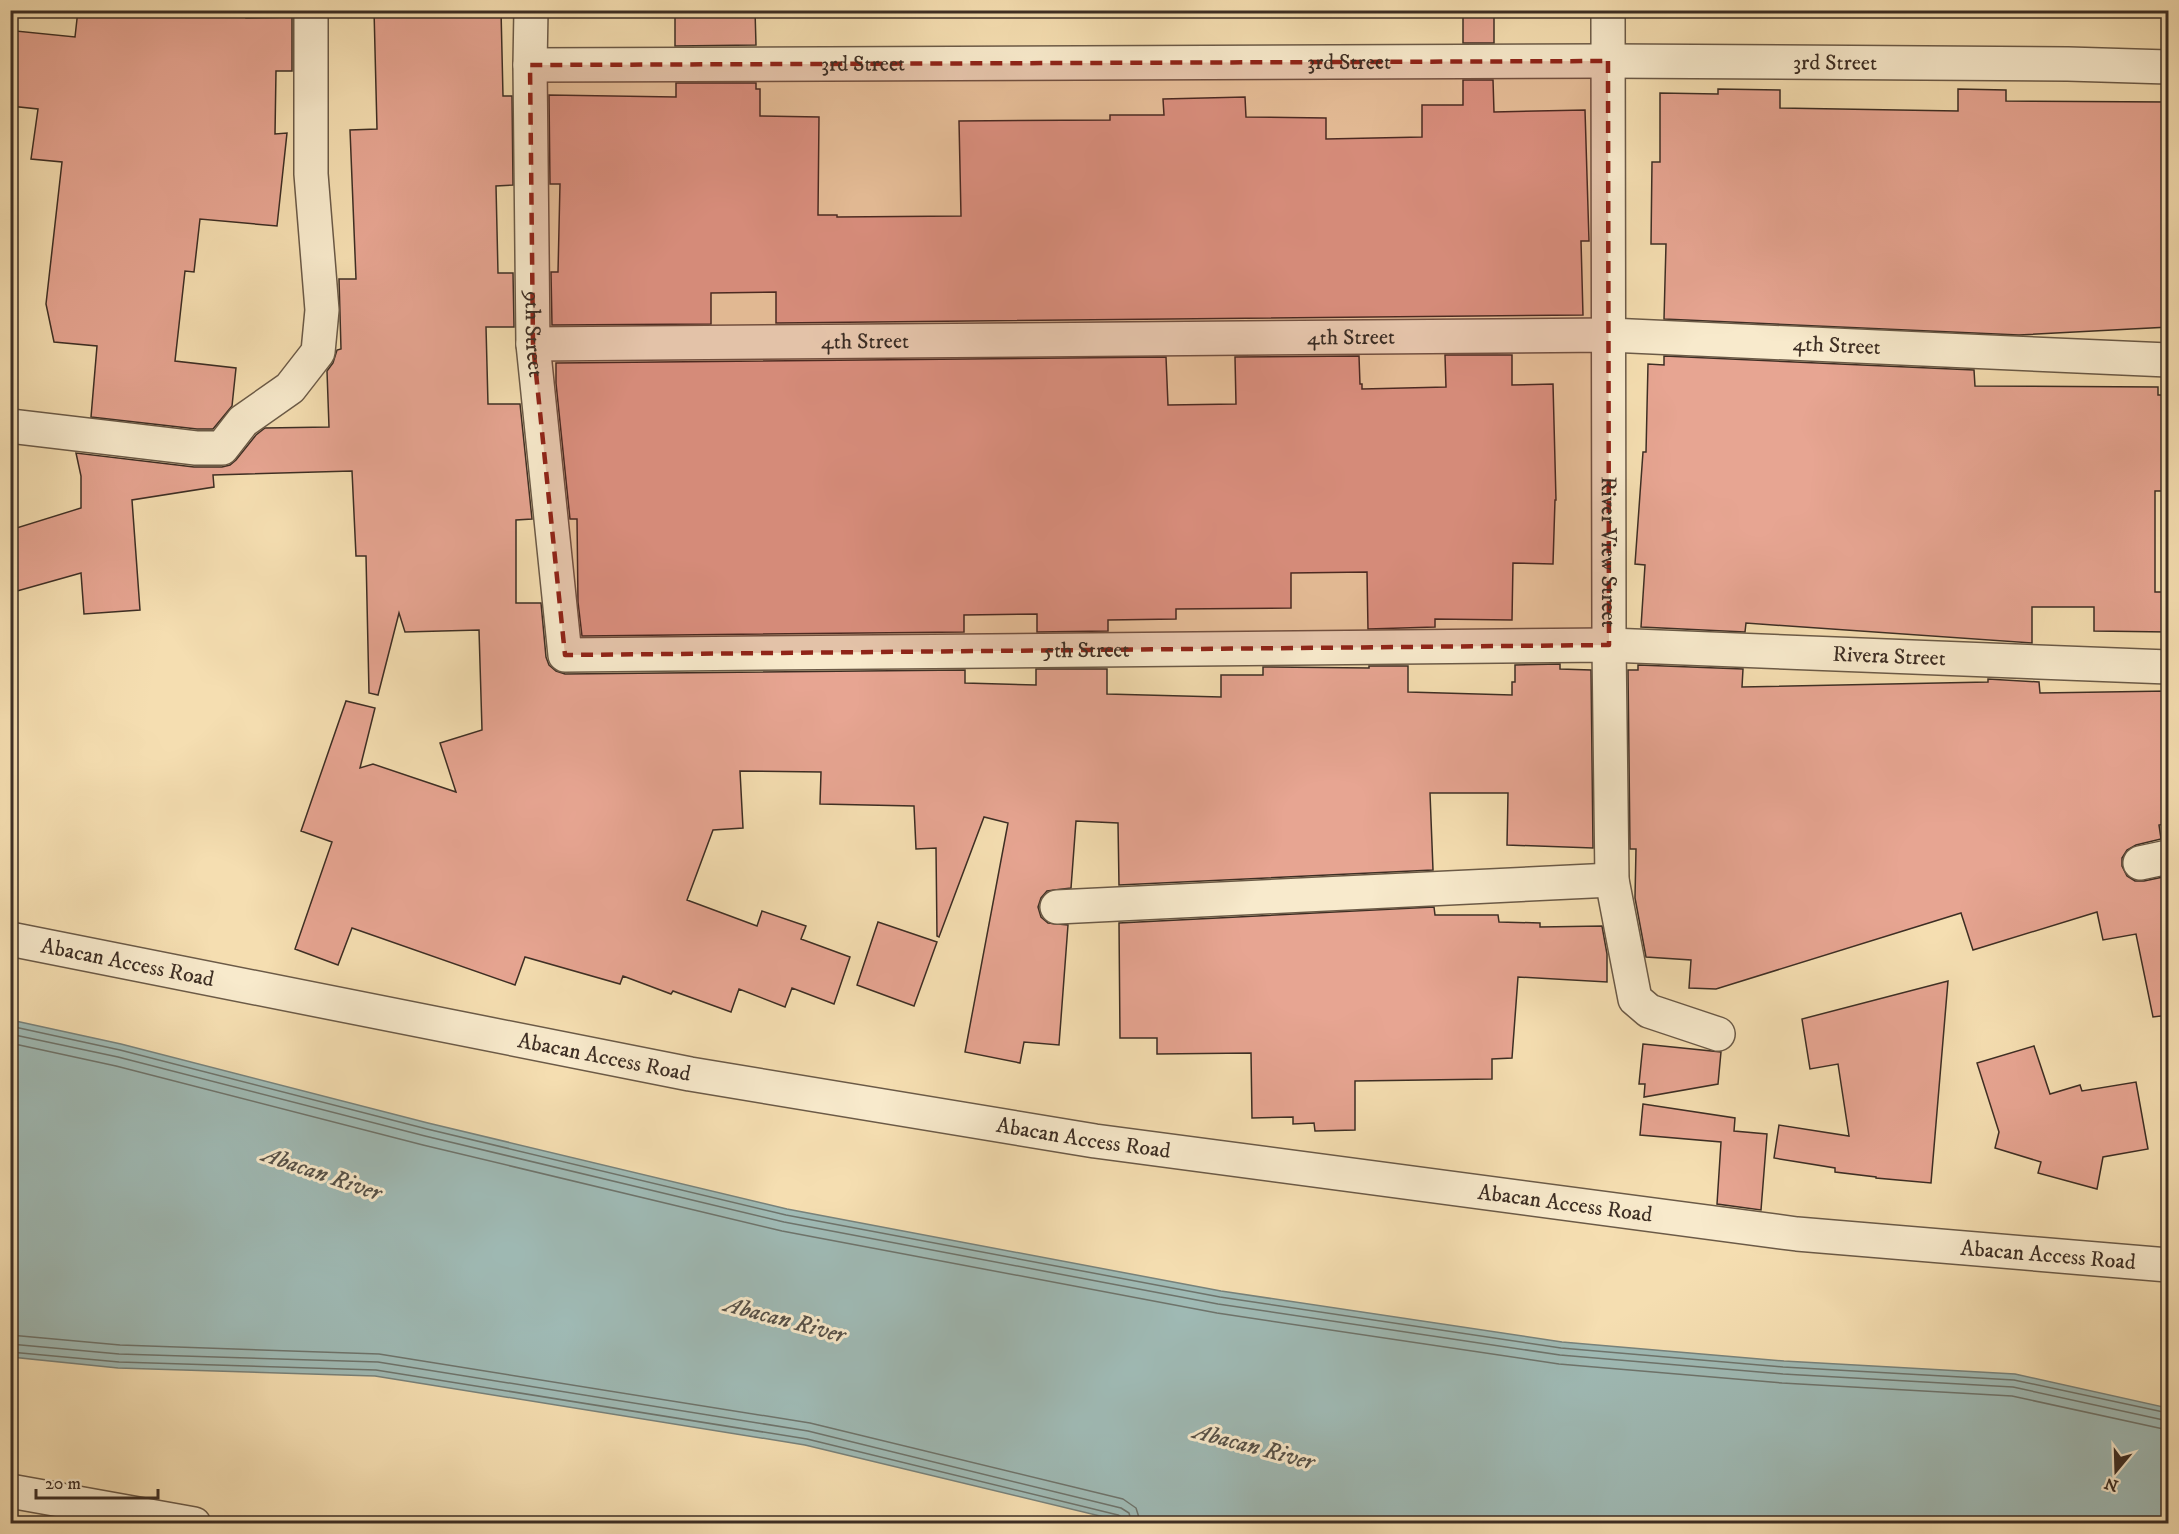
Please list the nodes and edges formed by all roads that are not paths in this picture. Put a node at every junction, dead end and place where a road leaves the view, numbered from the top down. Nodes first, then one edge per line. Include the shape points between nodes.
1 (311, 10) edge
2 (531, 10) edge
3 (1608, 10) edge
4 (1608, 61) junction
5 (530, 65) junction
6 (2169, 67) edge
7 (1609, 335) junction
8 (533, 344) junction
9 (2169, 360) edge
10 (10, 426) edge
11 (1609, 645) junction
12 (565, 656) joint
13 (2169, 667) edge
14 (1612, 880) junction
15 (1057, 907) dead end
16 (10, 939) edge
17 (1718, 1034) dead end
18 (2169, 1265) edge
19 (10, 1491) edge
20 (194, 1524) edge

1 - 10 street via 311,174 322,310 318,352 290,388 243,421 222,448
2 - 5 street, 9th Street
3 - 4 street, River View Street
4 - 5 street, 3rd Street
4 - 6 street, 3rd Street
4 - 7 street, River View Street
5 - 8 street, 9th Street
7 - 8 street, 4th Street
7 - 9 street, 4th Street
7 - 11 street, River View Street
8 - 12 street, 9th Street
11 - 12 street, 5th Street
11 - 13 street, Rivera Street
11 - 14 street, River View Street
14 - 15 street
14 - 17 street, River View Street via 1635,999 1649,1011
16 - 18 street, Abacan Access Road via 690,1074 1095,1141 1797,1234
19 - 20 street

